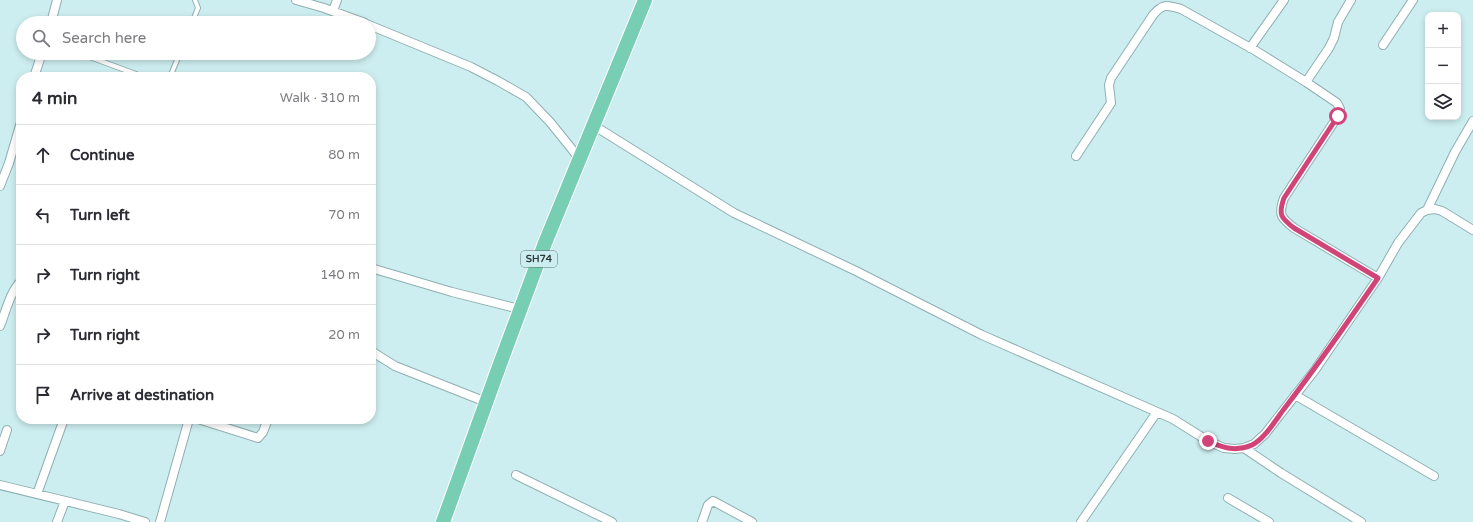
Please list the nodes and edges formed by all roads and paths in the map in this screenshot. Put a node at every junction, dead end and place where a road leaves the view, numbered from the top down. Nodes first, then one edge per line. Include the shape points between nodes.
1 (57, 0) edge
2 (195, 0) edge
3 (296, 0) edge
4 (338, 0) edge
5 (646, 0) edge
6 (1284, 0) edge
7 (1350, 0) edge
8 (1413, 0) edge
9 (333, 11) junction
10 (52, 16) edge
11 (195, 16) edge
12 (346, 16) edge
13 (376, 28) edge
14 (1383, 45) dead end
15 (1250, 48) junction
16 (40, 60) edge
17 (98, 60) edge
18 (177, 60) edge
19 (36, 72) edge
20 (130, 72) edge
21 (172, 72) edge
22 (1306, 82) junction
23 (1473, 121) edge
24 (593, 125) junction
25 (16, 139) edge
26 (1076, 156) dead end
27 (579, 158) junction
28 (0, 186) edge
29 (1427, 210) junction
30 (1473, 230) edge
31 (376, 269) edge
32 (1378, 278) junction
33 (16, 288) edge
34 (519, 309) junction
35 (0, 326) edge
36 (376, 354) edge
37 (1295, 395) junction
38 (486, 402) junction
39 (1158, 412) junction
40 (62, 424) edge
41 (188, 424) edge
42 (214, 424) edge
43 (266, 424) edge
44 (7, 430) dead end
45 (1244, 448) junction
46 (0, 451) edge
47 (516, 475) dead end
48 (1434, 476) dead end
49 (0, 485) edge
50 (37, 494) junction
51 (1228, 498) dead end
52 (65, 501) junction
53 (57, 522) edge
54 (145, 522) edge
55 (160, 522) edge
56 (444, 522) edge
57 (612, 522) edge
58 (702, 522) edge
59 (752, 522) edge
60 (1081, 522) edge
61 (1269, 522) edge
62 (1361, 522) edge

1 - 10 street
2 - 11 lane via 198,8
3 - 9 street
4 - 9 street
5 - 24 highway, SH74
6 - 15 street
7 - 22 street via 1338,22 1329,48
8 - 14 street
9 - 12 street
13 - 27 street via 471,66 526,97
15 - 22 street
15 - 26 street via 1181,9 1168,5 1159,7 1111,78 1111,103
16 - 19 street
17 - 20 lane
18 - 21 lane
22 - 32 street via 1337,103 1340,109 1338,116 1284,198 1280,209 1282,219
23 - 29 street via 1454,152
24 - 27 highway, SH74
24 - 39 street via 734,214 856,271 982,335
25 - 28 street
27 - 34 highway, SH74
29 - 30 street via 1442,211
29 - 32 street via 1421,213 1398,243
31 - 34 street
32 - 37 street
33 - 35 street
34 - 38 highway, SH74
36 - 38 street via 395,366
37 - 45 street via 1265,434 1254,444
37 - 48 street
38 - 56 highway, SH74
39 - 45 street via 1224,448
39 - 60 street
40 - 50 street
41 - 55 street
42 - 43 street via 258,438
44 - 46 street
45 - 62 street
47 - 57 street
49 - 50 street
50 - 52 street
51 - 61 street
52 - 53 street
52 - 54 street
58 - 59 street via 708,505 713,501

